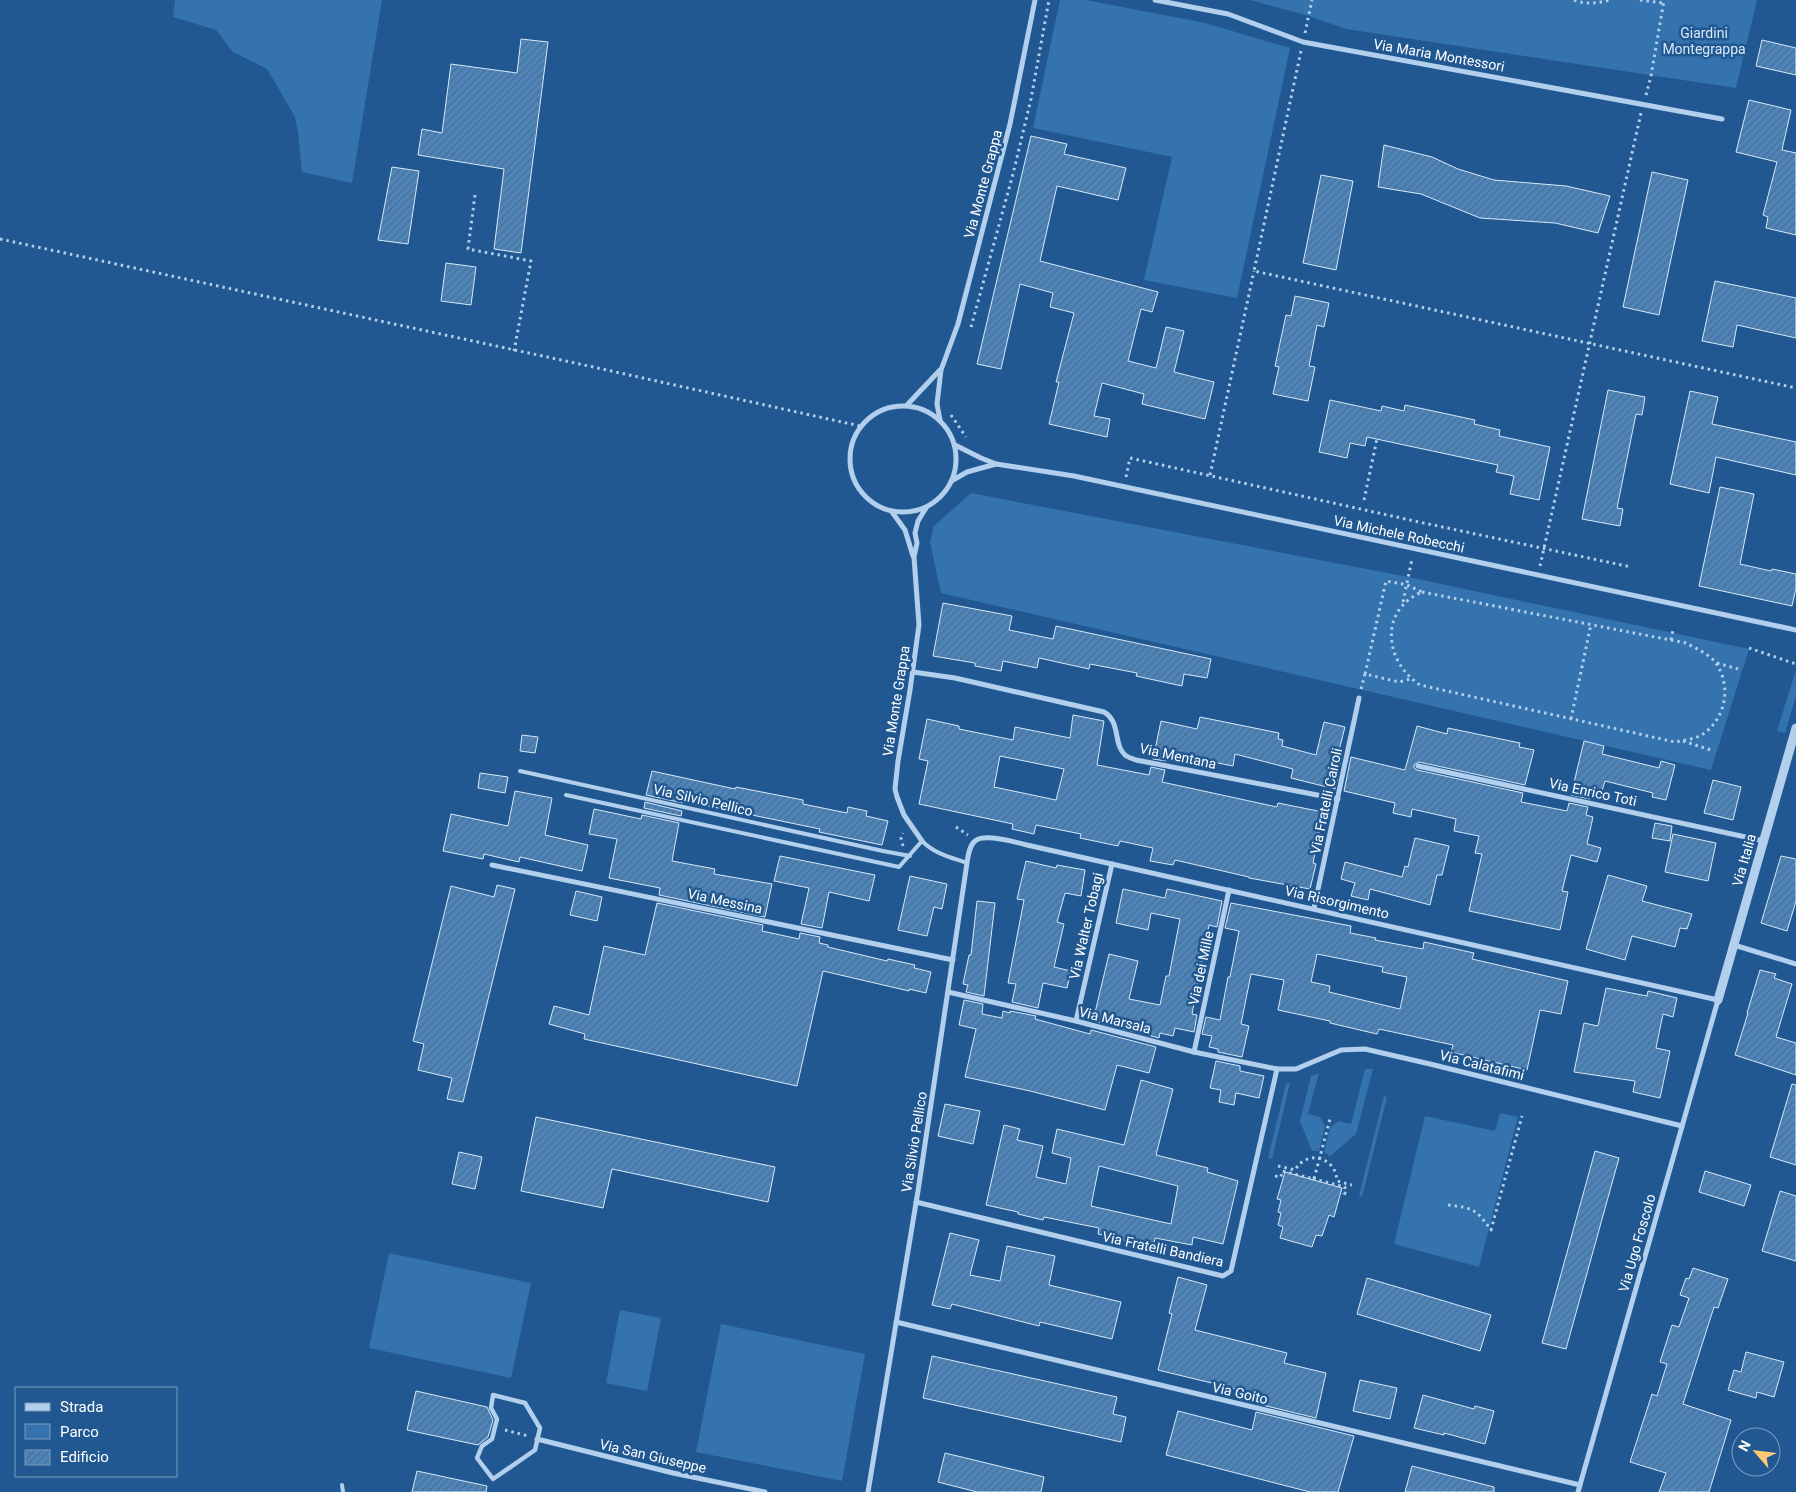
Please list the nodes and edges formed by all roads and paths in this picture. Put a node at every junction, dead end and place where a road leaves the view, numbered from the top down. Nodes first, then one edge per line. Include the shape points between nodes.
1 (1034, 0) edge
2 (1155, 0) edge
3 (1312, 0) edge
4 (1574, 0) edge
5 (1610, 0) edge
6 (1640, 0) edge
7 (1663, 2) edge
8 (1303, 42) junction
9 (1643, 104) junction
10 (1722, 119) dead end
11 (475, 195) dead end
12 (0, 239) edge
13 (1254, 271) junction
14 (1590, 343) junction
15 (514, 351) junction
16 (941, 370) junction
17 (1796, 388) edge
18 (907, 405) junction
19 (949, 410) dead end
20 (940, 420) junction
21 (860, 426) junction
22 (1377, 439) dead end
23 (970, 442) dead end
24 (955, 445) junction
25 (996, 464) junction
26 (1210, 475) junction
27 (1126, 476) dead end
28 (953, 480) junction
29 (1364, 500) dead end
30 (926, 508) junction
31 (892, 512) junction
32 (1544, 548) junction
33 (914, 557) junction
34 (1412, 557) dead end
35 (1631, 566) dead end
36 (1538, 574) junction
37 (1407, 584) junction
38 (1422, 592) junction
39 (1403, 603) junction
40 (1591, 624) junction
41 (1673, 630) dead end
42 (1796, 630) edge
43 (1671, 640) junction
44 (1750, 648) dead end
45 (1796, 662) edge
46 (1716, 663) junction
47 (1738, 670) dead end
48 (913, 672) junction
49 (1365, 674) junction
50 (1410, 678) junction
51 (1360, 698) joint
52 (1571, 719) junction
53 (1796, 728) edge
54 (1682, 741) junction
55 (1714, 751) dead end
56 (1418, 766) dead end
57 (520, 770) dead end
58 (566, 795) dead end
59 (1338, 799) junction
60 (922, 841) junction
61 (1764, 841) junction
62 (910, 856) junction
63 (967, 863) junction
64 (492, 864) dead end
65 (1112, 864) junction
66 (1229, 890) junction
67 (1314, 908) junction
68 (1734, 945) junction
69 (953, 960) junction
70 (1796, 964) edge
71 (948, 992) junction
72 (1718, 1000) junction
73 (1076, 1021) junction
74 (1194, 1052) junction
75 (1278, 1069) junction
76 (1522, 1116) dead end
77 (1330, 1120) dead end
78 (1682, 1126) junction
79 (1320, 1158) junction
80 (1278, 1166) dead end
81 (1275, 1176) dead end
82 (1314, 1180) junction
83 (1352, 1185) dead end
84 (1350, 1195) dead end
85 (916, 1202) junction
86 (1448, 1205) dead end
87 (896, 1322) junction
88 (495, 1428) junction
89 (537, 1439) junction
90 (342, 1485) dead end
91 (1580, 1485) junction
92 (343, 1492) edge
93 (765, 1492) edge
94 (868, 1492) edge
95 (1578, 1492) edge

1 - 16 street, Via Monte Grappa via 1008,132 958,324
2 - 8 street, Via Maria Montessori via 1228,14
3 - 8 path
4 - 5 path via 1595,4
6 - 7 path
7 - 9 path
8 - 9 street, Via Maria Montessori
8 - 13 path
9 - 10 street, Via Maria Montessori
9 - 14 path
11 - 15 path via 468,249 531,261
12 - 15 path
13 - 14 path
13 - 26 path
14 - 17 path
14 - 32 path
15 - 21 path
16 - 18 street, Via Monte Grappa
16 - 20 street, Via Monte Grappa via 937,404
18 - 20 street via 925,410
18 - 21 street via 889,407 873,414
19 - 23 path
20 - 24 street
21 - 31 street via 850,451 852,478 861,494
22 - 29 path
24 - 25 street, Via Michele Robecchi
24 - 28 street via 957,463
25 - 28 street, Via Michele Robecchi
25 - 36 street, Via Michele Robecchi via 1074,476
26 - 27 path via 1130,458
26 - 32 path
28 - 30 street
30 - 31 street
30 - 33 street, Via Monte Grappa via 915,533
31 - 33 street, Via Monte Grappa via 905,530
32 - 35 path
32 - 36 path
33 - 48 street, Via Monte Grappa via 919,625
34 - 37 path
36 - 42 street, Via Michele Robecchi
37 - 38 path
37 - 39 path
37 - 49 path via 1386,581
38 - 39 path
38 - 40 path
39 - 50 path via 1393,626 1391,646 1401,668
40 - 43 path
40 - 52 path
41 - 43 path
43 - 46 path via 1686,643
44 - 45 path
46 - 47 path
46 - 54 path via 1723,676 1726,694 1719,717 1707,731
48 - 59 street, Via Mentana via 955,678 1104,712 1115,726 1124,755 1136,760
48 - 60 street, Via Monte Grappa via 896,788 904,815
49 - 50 path via 1399,682
49 - 51 path
50 - 52 path via 1438,690
51 - 59 street, Via Fratelli Cairoli
52 - 54 path
53 - 61 street, Via Italia
54 - 55 path
56 - 61 street, Via Enrico Toti
57 - 62 lane, Via Silvio Pellico
58 - 62 lane, Via Silvio Pellico via 899,867
59 - 67 street, Via Fratelli Cairoli
60 - 62 lane, Via Silvio Pellico
60 - 63 lane via 931,850
61 - 68 street, Via Italia
63 - 65 street, Via Risorgimento via 970,848 976,840 984,837
63 - 69 street, Via Silvio Pellico
64 - 69 street, Via Messina
65 - 66 street, Via Risorgimento
65 - 73 street, Via Walter Tobagi
66 - 67 street, Via Risorgimento
66 - 74 street, Via dei Mille
67 - 72 street, Via Risorgimento
68 - 70 street
68 - 72 street, Via Italia
69 - 71 street, Via Silvio Pellico
71 - 73 street, Via Marsala
71 - 85 street, Via Silvio Pellico
72 - 78 street, Via Ugo Foscolo
73 - 74 street, Via Marsala
74 - 75 street, Via Marsala
75 - 78 street, Via Calatafimi via 1296,1069 1341,1050 1365,1049
75 - 85 street, Via Fratelli Bandiera via 1232,1271 1223,1276
76 - 86 path via 1491,1230 1472,1209
77 - 79 path
78 - 91 street, Via Ugo Foscolo
79 - 80 path via 1305,1160 1295,1170
79 - 82 path
79 - 83 path via 1332,1166 1337,1181
81 - 82 path via 1282,1177 1282,1171
82 - 84 path via 1345,1187 1342,1193
85 - 87 street, Via Silvio Pellico
87 - 91 street, Via Goito
87 - 94 street, Via Silvio Pellico
88 - 89 path
88 - 89 street via 497,1419 491,1408 493,1395 525,1403 540,1428
88 - 89 street via 492,1439 482,1446 478,1458 493,1479 535,1450
89 - 93 street, Via San Giuseppe via 672,1473
90 - 92 lane
91 - 95 street, Via Ugo Foscolo

